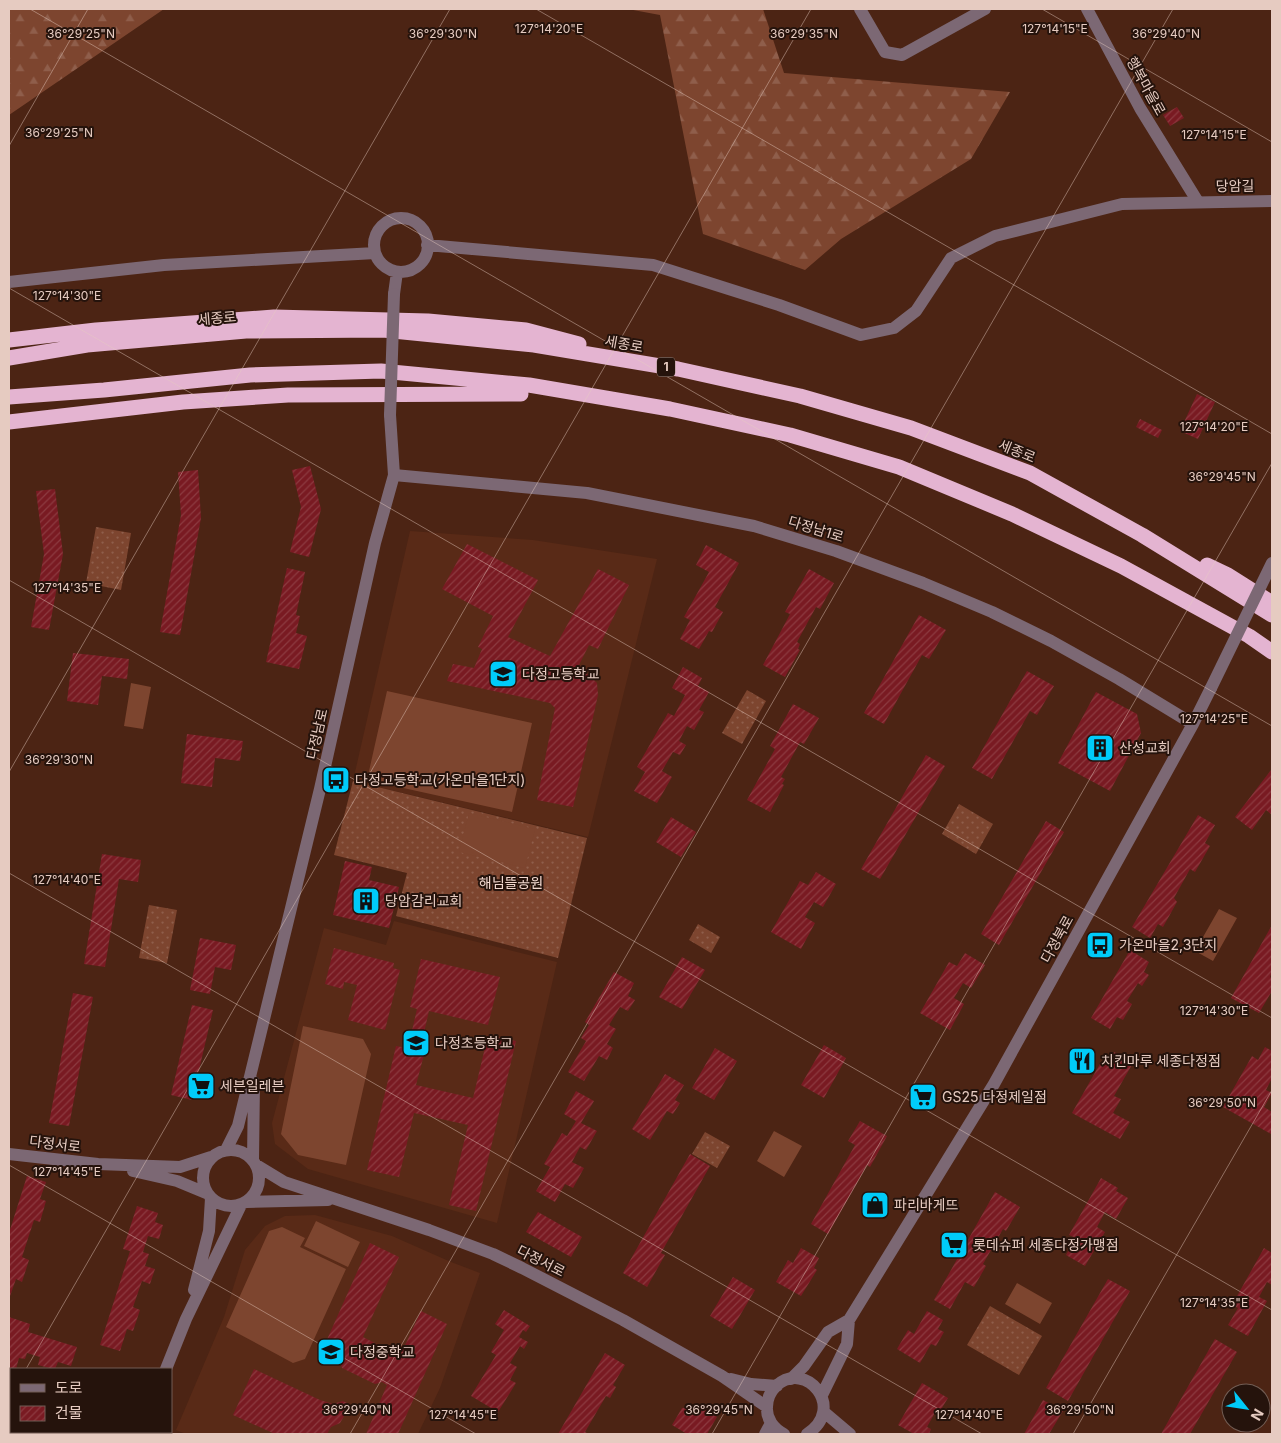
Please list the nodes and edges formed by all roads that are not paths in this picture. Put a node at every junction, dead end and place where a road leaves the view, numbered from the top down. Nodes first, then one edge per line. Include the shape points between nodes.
1 (860, 9) edge
2 (985, 9) edge
3 (1087, 9) edge
4 (1272, 200) edge
5 (1198, 202) junction
6 (427, 245) junction
7 (375, 253) junction
8 (398, 272) junction
9 (9, 282) edge
10 (9, 340) edge
11 (9, 358) edge
12 (678, 369) junction
13 (9, 396) edge
14 (601, 397) junction
15 (9, 422) edge
16 (394, 475) junction
17 (1142, 535) junction
18 (1272, 563) edge
19 (1272, 603) edge
20 (1272, 615) edge
21 (1249, 636) junction
22 (1272, 652) edge
23 (1272, 658) edge
24 (1193, 724) junction
25 (254, 1058) junction
26 (226, 1150) junction
27 (9, 1154) edge
28 (211, 1157) junction
29 (255, 1162) junction
30 (98, 1164) junction
31 (208, 1196) junction
32 (335, 1200) junction
33 (244, 1203) junction
34 (186, 1319) junction
35 (849, 1320) junction
36 (166, 1368) edge
37 (722, 1376) junction
38 (792, 1379) junction
39 (777, 1386) junction
40 (822, 1395) junction
41 (767, 1407) junction
42 (824, 1412) junction
43 (771, 1422) junction
44 (764, 1434) edge
45 (784, 1434) edge
46 (808, 1434) edge
47 (850, 1434) edge

1 - 2 street via 885,52 902,56
3 - 5 street, 행복마을로 via 1140,108
4 - 5 street, 당암길
5 - 6 street, 당암길 via 1122,204 995,236 951,258 916,311 894,328 861,335 780,304 653,265
6 - 7 street via 419,226 411,221 394,219 376,236
6 - 8 street via 423,260 417,266
7 - 8 street via 384,267
7 - 9 street via 164,265
8 - 16 street, 다정남로, bridge via 394,294 390,415
10 - 12 highway via 274,317 428,320 526,330
11 - 12 highway, 세종로 / 1 via 87,345 246,331 383,330 534,345
12 - 17 highway, 세종로 / 1 via 800,396 911,428 1030,473
13 - 14 highway via 250,375 381,370 529,385
14 - 15 highway via 503,393 288,395 183,402
14 - 21 highway via 790,435 899,467 1012,514 1121,566
16 - 24 street, 다정남1로 via 587,493 754,526 836,551 992,612 1051,641
16 - 25 street, 다정남로 via 375,543 320,789
17 - 19 highway via 1228,575
17 - 20 highway, 세종로 / 1
18 - 24 street, 다정북로, bridge
21 - 22 highway
21 - 23 highway
24 - 35 street, 다정북로 via 994,1084
25 - 26 street via 238,1126
25 - 29 street
26 - 28 street
26 - 29 street via 245,1153
27 - 30 street, 다정서로
28 - 30 street via 180,1167
28 - 31 street via 204,1168 202,1181
29 - 32 street, 다정서로 via 284,1182
29 - 33 street via 259,1185 254,1195
30 - 31 street via 177,1181
31 - 33 street via 230,1207
31 - 34 street via 209,1231
32 - 33 street
32 - 37 street, 다정서로 via 492,1254 623,1320
33 - 34 street
34 - 36 street
35 - 38 street via 828,1332
35 - 40 street via 846,1344
37 - 39 street via 751,1384
37 - 41 street
38 - 39 street
38 - 40 street via 809,1382
39 - 41 street via 771,1392
40 - 42 street
41 - 43 street
42 - 46 street via 821,1421
42 - 47 street
43 - 44 street
43 - 45 street

